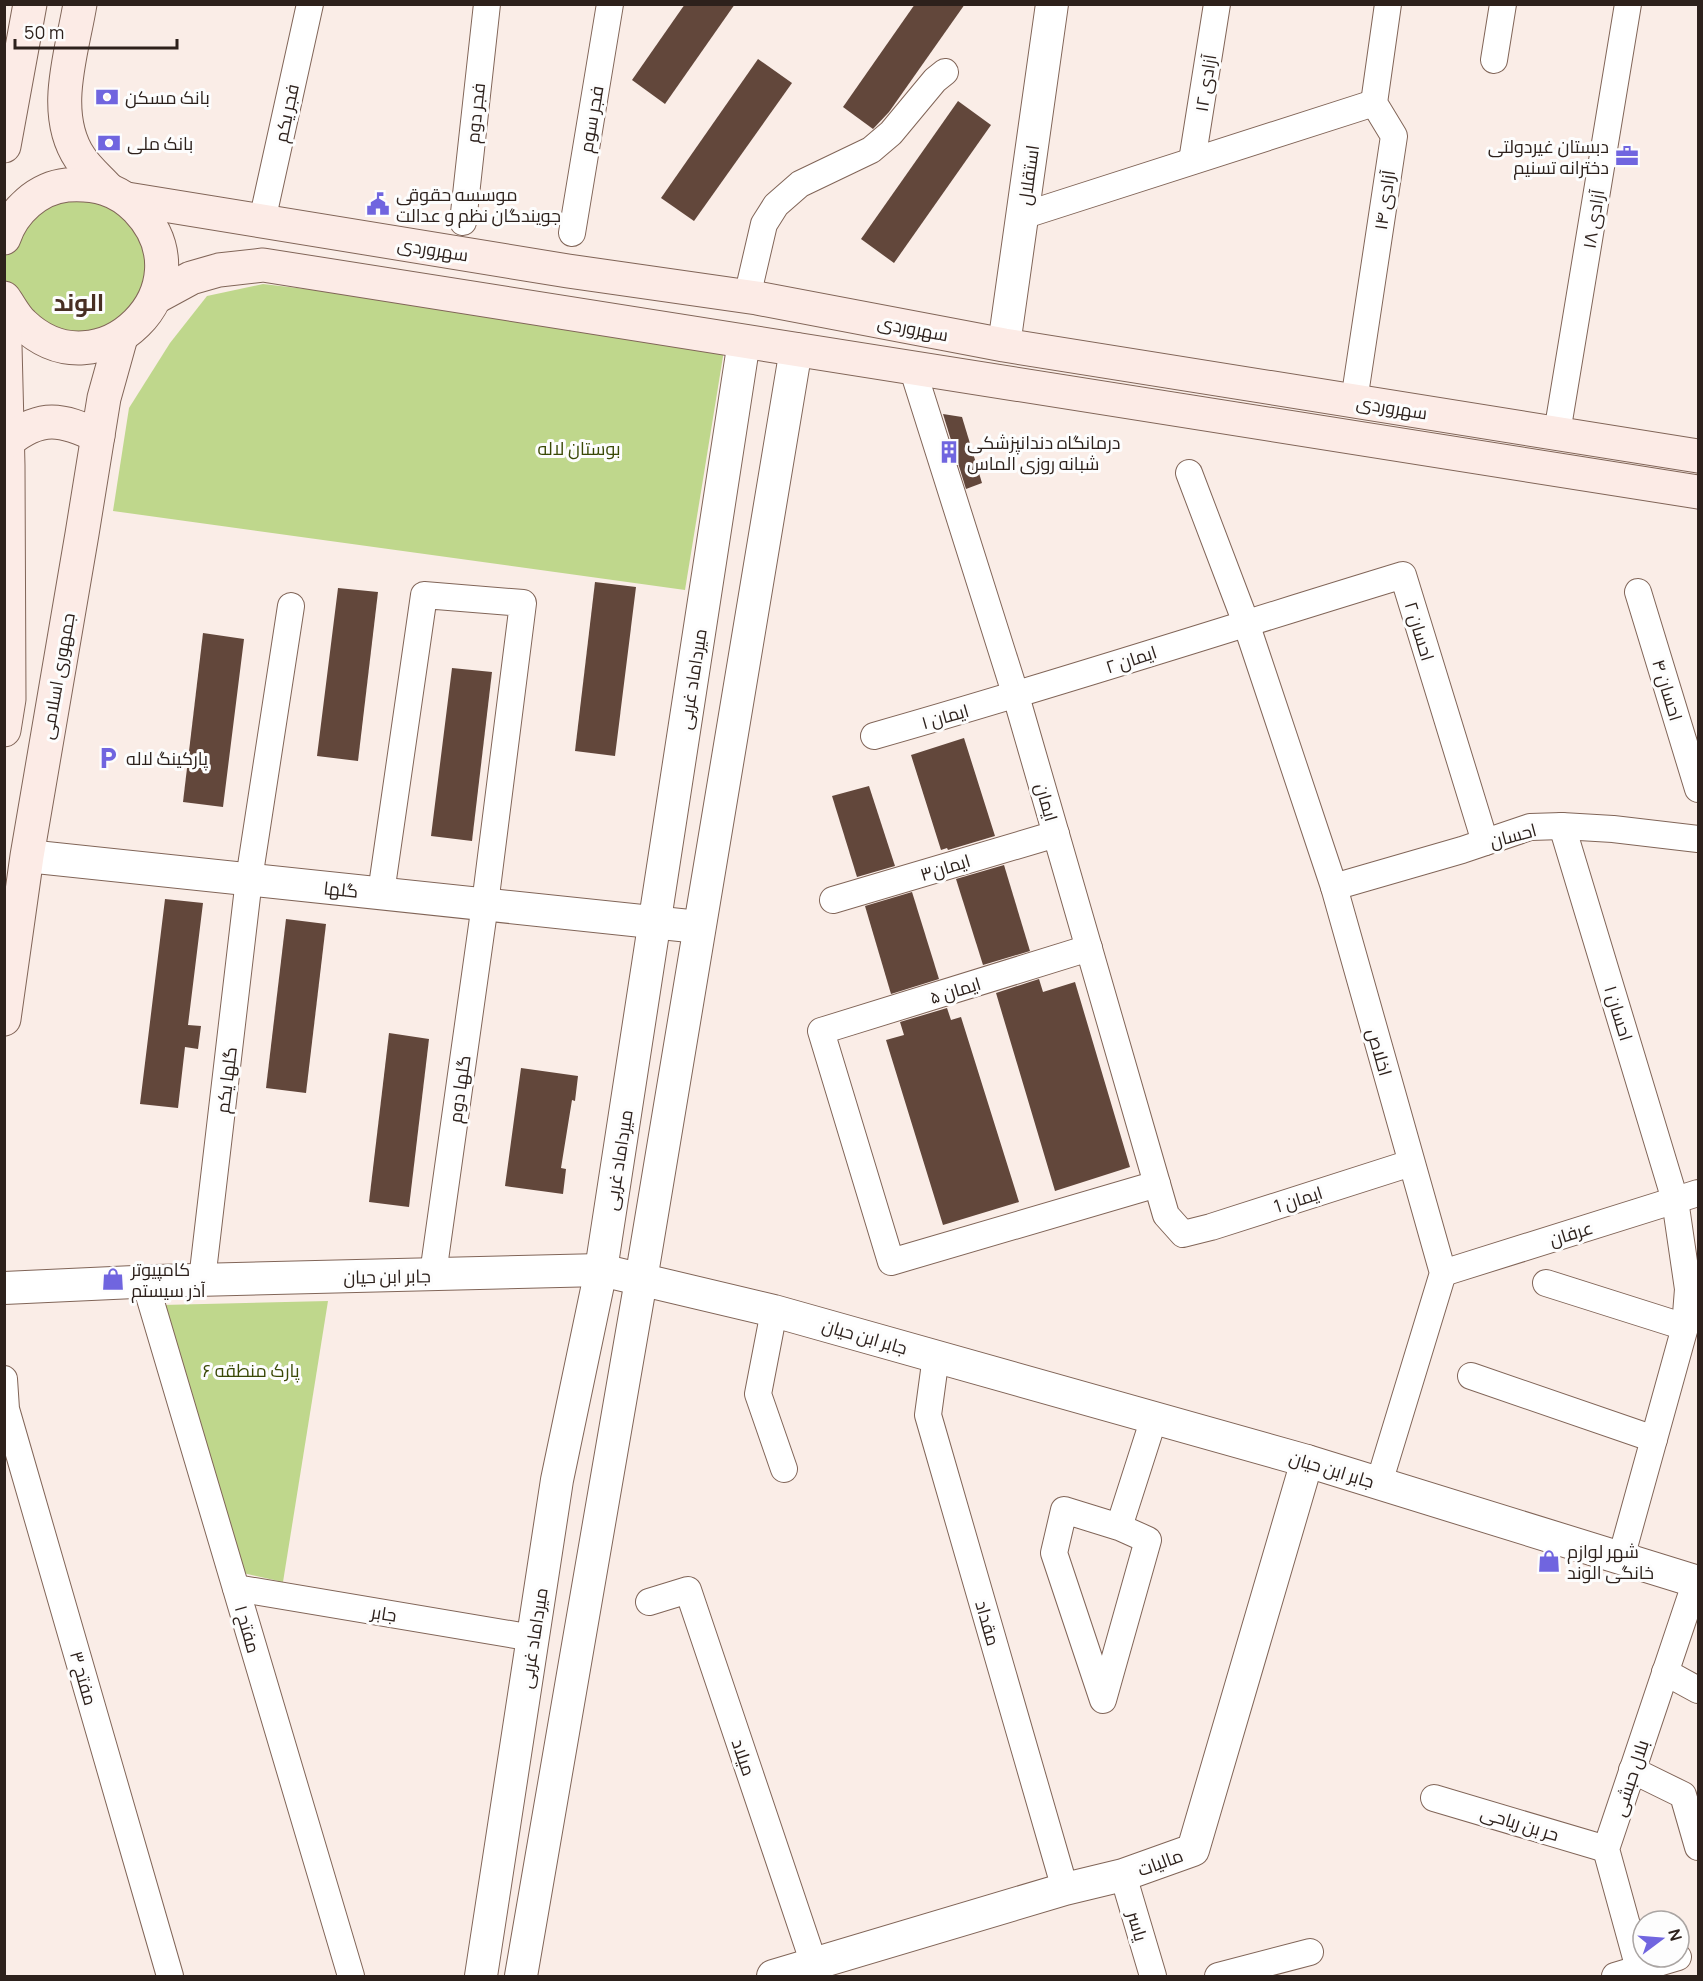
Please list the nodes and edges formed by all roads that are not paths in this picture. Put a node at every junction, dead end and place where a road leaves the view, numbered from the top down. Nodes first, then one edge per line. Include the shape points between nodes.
1 (30, 4) edge
2 (80, 4) edge
3 (310, 4) edge
4 (487, 4) edge
5 (610, 4) edge
6 (1052, 4) edge
7 (1217, 4) edge
8 (1388, 4) edge
9 (1503, 4) edge
10 (1628, 4) edge
11 (1494, 60) dead end
12 (945, 72) dead end
13 (1374, 103) junction
14 (4, 146) edge
15 (1192, 162) junction
16 (118, 194) junction
17 (1022, 216) junction
18 (262, 221) junction
19 (463, 222) dead end
20 (572, 233) dead end
21 (4, 238) edge
22 (492, 259) junction
23 (156, 297) junction
24 (747, 297) junction
25 (4, 298) edge
26 (485, 300) junction
27 (4, 305) edge
28 (121, 337) junction
29 (744, 341) junction
30 (1004, 345) junction
31 (796, 349) junction
32 (912, 367) junction
33 (1354, 401) junction
34 (1557, 433) junction
35 (98, 436) junction
36 (1698, 456) edge
37 (7, 457) edge
38 (1189, 473) dead end
39 (1698, 492) edge
40 (1638, 592) dead end
41 (291, 606) dead end
42 (1246, 622) junction
43 (1016, 696) junction
44 (6, 708) edge
45 (874, 736) dead end
46 (1698, 789) edge
47 (1562, 826) junction
48 (1056, 834) junction
49 (1698, 839) edge
50 (1485, 842) junction
51 (27, 856) junction
52 (249, 879) junction
53 (1334, 887) junction
54 (381, 893) junction
55 (833, 900) dead end
56 (484, 904) junction
57 (655, 922) junction
58 (699, 927) junction
59 (1089, 948) junction
60 (4, 1018) edge
61 (1411, 1163) junction
62 (1157, 1184) junction
63 (1687, 1197) edge
64 (1183, 1234) joint
65 (601, 1270) junction
66 (1443, 1273) junction
67 (433, 1274) junction
68 (202, 1280) junction
69 (641, 1280) junction
70 (145, 1282) junction
71 (1546, 1283) dead end
72 (4, 1288) edge
73 (774, 1311) junction
74 (1685, 1326) junction
75 (936, 1356) junction
76 (1471, 1376) dead end
77 (4, 1379) edge
78 (1154, 1418) junction
79 (1654, 1439) junction
80 (1307, 1461) junction
81 (784, 1468) dead end
82 (1379, 1483) junction
83 (1119, 1527) junction
84 (1621, 1558) junction
85 (1697, 1581) edge
86 (236, 1588) junction
87 (649, 1602) dead end
88 (533, 1638) junction
89 (1665, 1672) junction
90 (1698, 1690) edge
91 (1632, 1770) junction
92 (1434, 1798) dead end
93 (1698, 1847) edge
94 (1606, 1849) junction
95 (1123, 1875) junction
96 (1065, 1889) junction
97 (1310, 1952) dead end
98 (816, 1970) edge
99 (1631, 1974) edge
100 (170, 1977) edge
101 (351, 1977) edge
102 (481, 1977) edge
103 (521, 1977) edge
104 (773, 1977) edge
105 (1153, 1977) edge
106 (1218, 1977) edge

1 - 14 main road
2 - 16 main road via 65,91 66,129 80,158
3 - 18 street, فجر یکم
4 - 19 street, فجر دوم
5 - 20 street, فجر سوم
6 - 17 street, استقلال
7 - 15 street, آزادی ۱۲
8 - 13 street
9 - 11 street
10 - 34 street, آزادی ۱۸
12 - 24 street via 871,150 800,184 776,205 764,224
13 - 15 street
13 - 33 street, آزادی ۱۴ via 1394,136
15 - 17 street
16 - 18 main road, سهروردی
16 - 21 main road, سهروردی via 84,184 61,186 36,196 19,211
16 - 23 main road via 149,222 160,249 161,274
17 - 30 street, استقلال
18 - 22 main road, سهروردی
22 - 24 main road, سهروردی
22 - 26 main road
23 - 26 main road, سهروردی via 191,278 263,265
23 - 28 main road via 143,319
24 - 30 main road, سهروردی
25 - 28 main road via 21,323 40,338 68,347 95,347
26 - 29 main road, سهروردی
27 - 37 main road
28 - 35 main road, جمهوری اسلامی
29 - 31 main road, سهروردی
29 - 57 street, میرداماد غربی
30 - 33 main road, سهروردی
31 - 32 main road, سهروردی
31 - 58 street
32 - 39 main road, سهروردی
32 - 43 street, ایمان
33 - 34 main road, سهروردی
34 - 36 main road, سهروردی
35 - 37 main road via 72,424 41,422 22,429
35 - 51 main road, جمهوری اسلامی
37 - 44 main road
38 - 42 street, اخلاص
40 - 46 street, احسان ۴
41 - 52 street, گلها یکم
42 - 43 street, ایمان ۲
42 - 50 street, احسان ۲ via 1402,575
42 - 53 street, اخلاص
43 - 45 street, ایمان ۱
43 - 48 street, ایمان
47 - 49 street, احسان
47 - 50 street, احسان via 1530,827
47 - 63 street, احسان ۱
48 - 55 street, ایمان۳
48 - 59 street, ایمان
50 - 53 street, احسان
51 - 52 street, گلها
51 - 60 main road, جمهوری اسلامی
52 - 54 street, گلها
52 - 68 street, گلها یکم
53 - 61 street, اخلاص
54 - 56 street, گلها
54 - 56 street, گلها دوم via 424,595 523,603
56 - 57 street, گلها
56 - 67 street, گلها دوم
57 - 58 street, گلها
57 - 65 street, میرداماد غربی
58 - 69 street
59 - 62 street, ایمان
59 - 62 street, ایمان ۵ via 821,1031 891,1262
61 - 64 street, ایمان 1
61 - 66 street, اخلاص
62 - 64 street, ایمان via 1166,1215
63 - 66 street, عرفان
63 - 74 street, احسان ۱
65 - 67 street, جابر ابن حیان
65 - 69 street, جابر ابن حیان
65 - 88 street, میرداماد غربی via 557,1480
66 - 82 street
67 - 68 street, جابر ابن حیان
68 - 70 street, جابر ابن حیان
69 - 73 street, جابر ابن حیان
69 - 103 street
70 - 72 street, جابر ابن حیان
70 - 86 street, مفتح ۱
71 - 74 street
73 - 75 street, جابر ابن حیان
73 - 81 street via 758,1394
74 - 79 street, احسان ۱
75 - 78 street, جابر ابن حیان
75 - 96 street, مقداد via 928,1415
76 - 79 street
77 - 100 street, مفتح ۳ via 6,1408
78 - 80 street, جابر ابن حیان
78 - 83 street
79 - 84 street, احسان ۱
80 - 82 street, جابر ابن حیان
80 - 95 street, مالیات via 1193,1850
82 - 84 street, جابر ابن حیان
83 - 83 street via 1148,1540 1103,1700 1054,1552 1064,1510
84 - 85 street, جابر ابن حیان
85 - 89 street, بلال حبشی
86 - 88 street, جابر
86 - 101 street, مفتح ۱
87 - 98 street, میلاد via 688,1590
88 - 102 street, میرداماد غربی
89 - 90 street
89 - 91 street, بلال حبشی
91 - 93 street via 1683,1795
91 - 94 street, بلال حبشی
92 - 94 street, حر بن ریاحی
94 - 99 street
95 - 96 street, مالیات
95 - 105 street, یاسر
96 - 98 street, مالیات
97 - 106 street
98 - 104 street, مالیات

